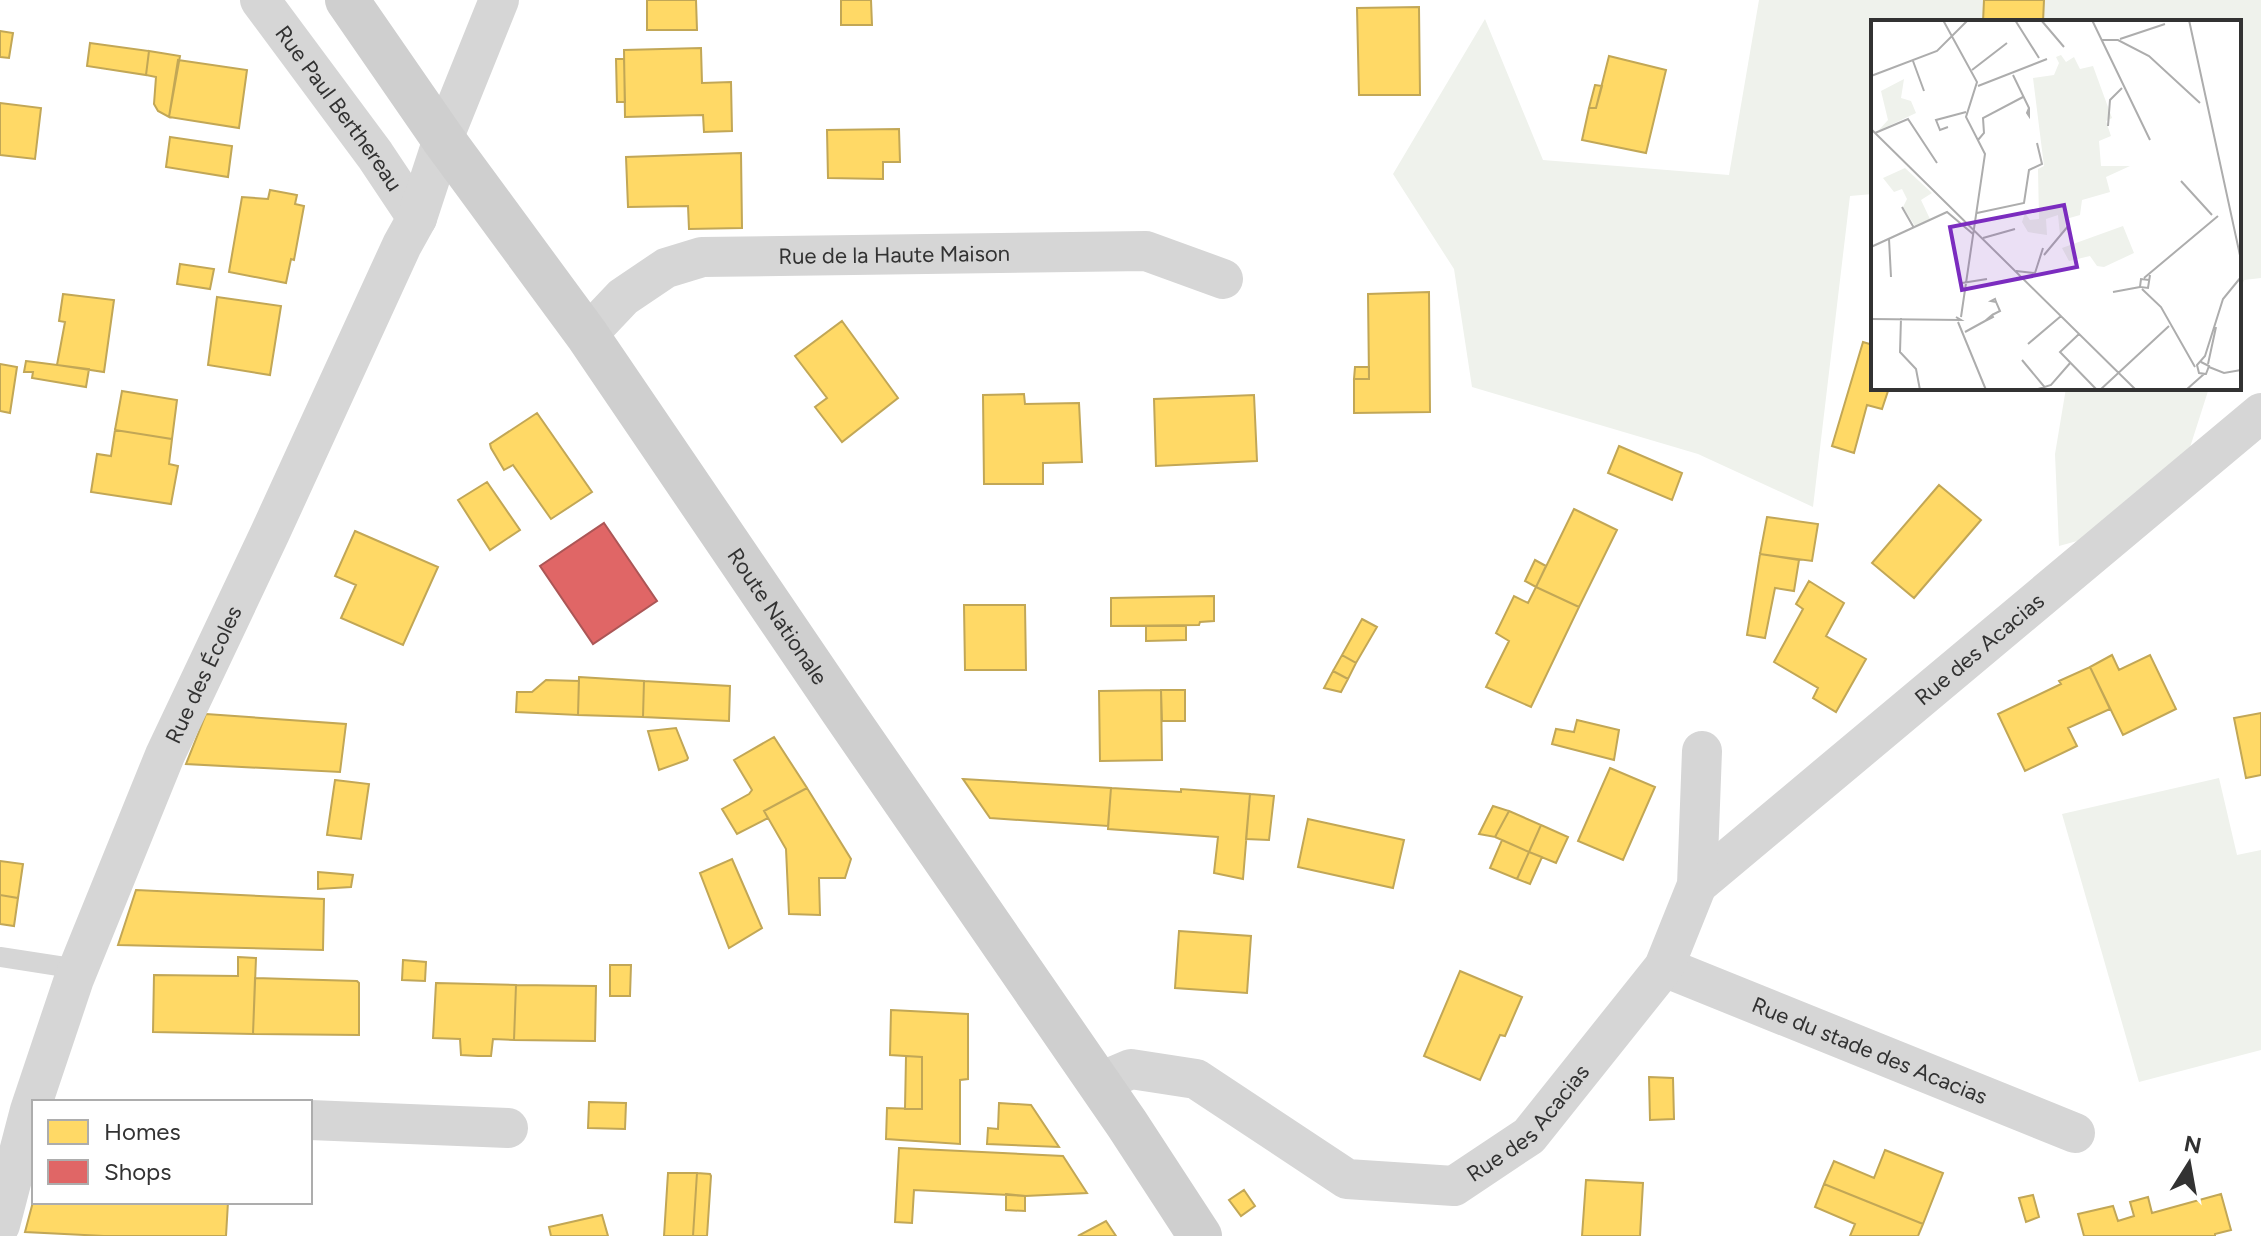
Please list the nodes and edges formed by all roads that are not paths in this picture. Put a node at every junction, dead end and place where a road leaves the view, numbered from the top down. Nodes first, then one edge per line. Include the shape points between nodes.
1 (260, 0) edge
2 (347, 0) edge
3 (499, 0) edge
4 (443, 139) junction
5 (417, 218) junction
6 (1223, 279) dead end
7 (587, 335) junction
8 (2261, 413) edge
9 (1702, 751) dead end
10 (1697, 885) junction
11 (0, 957) edge
12 (1664, 967) junction
13 (78, 969) junction
14 (1098, 1083) junction
15 (35, 1100) edge
16 (32, 1110) edge
17 (312, 1120) edge
18 (508, 1128) dead end
19 (2075, 1133) dead end
20 (0, 1225) edge
21 (1200, 1236) edge

1 - 5 street, Rue Paul Berthereau
2 - 4 main road, Route Nationale
3 - 4 street, Rue des Écoles
4 - 5 street, Rue des Écoles
4 - 7 main road, Route Nationale
5 - 13 street, Rue des Écoles via 165,755
6 - 7 street, Rue de la Haute Maison via 1146,251 702,257 666,268 623,297
7 - 14 main road, Route Nationale
8 - 10 street, Rue des Acacias
9 - 10 street, Rue des Acacias
10 - 12 street, Rue des Acacias
11 - 13 lane
12 - 14 street, Rue des Acacias via 1529,1136 1454,1186 1347,1179 1196,1079 1131,1069
12 - 19 street, Rue du stade des Acacias
13 - 15 street, Rue des Écoles
14 - 21 main road, Route Nationale
16 - 20 street, Rue des Écoles
17 - 18 street

